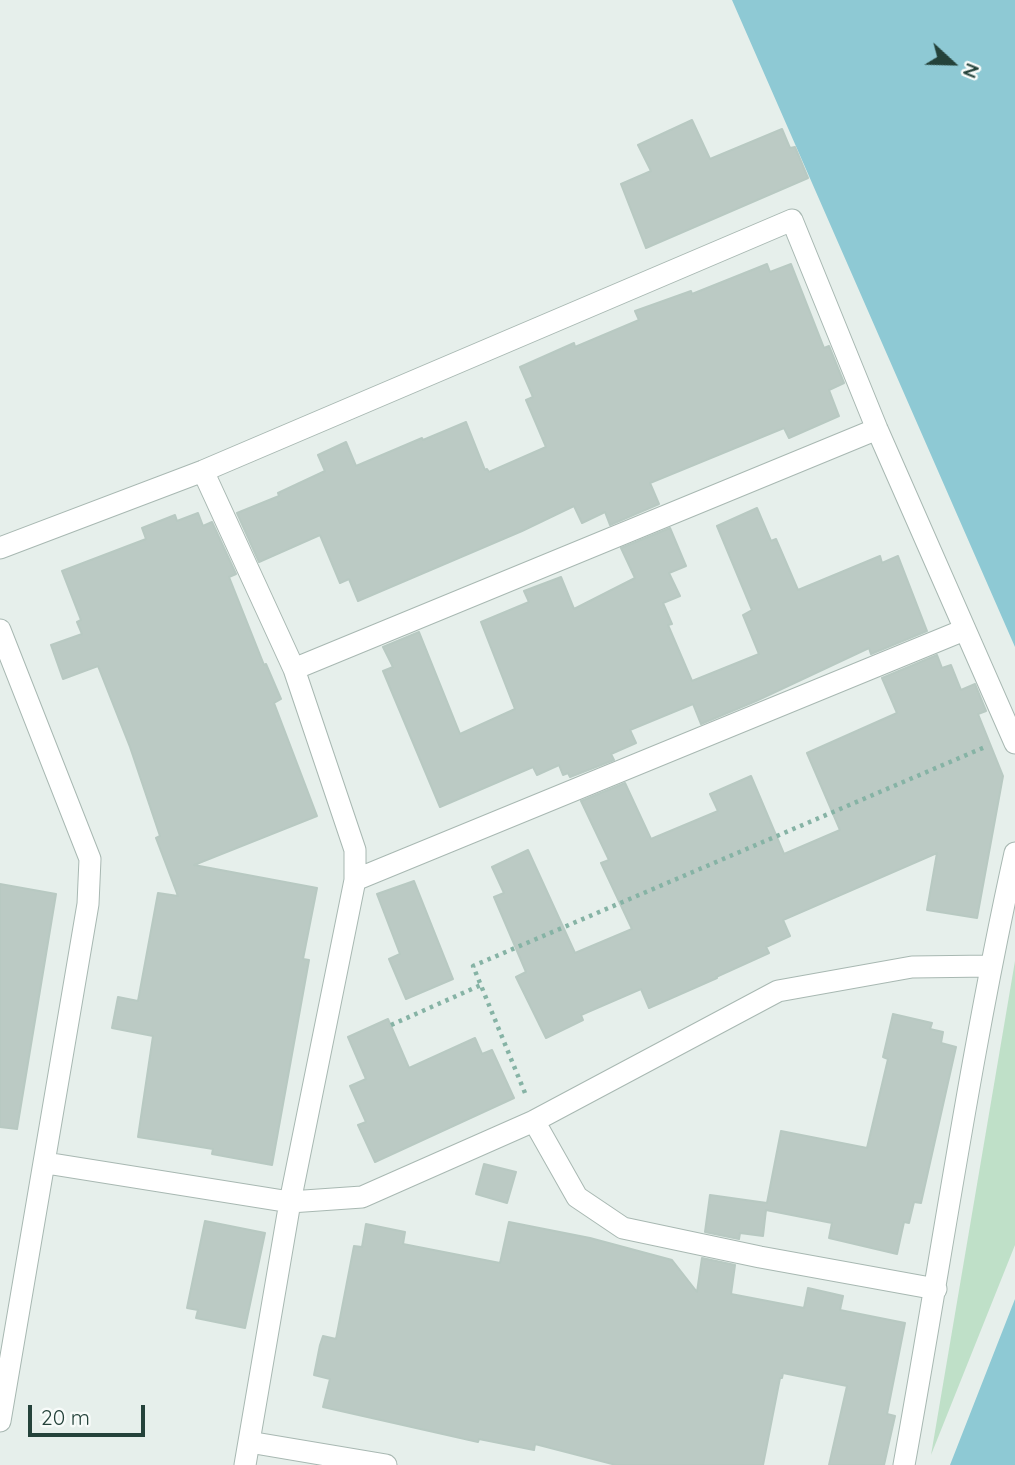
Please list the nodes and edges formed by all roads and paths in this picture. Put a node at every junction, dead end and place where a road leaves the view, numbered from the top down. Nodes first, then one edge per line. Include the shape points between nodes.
1 (877, 429) junction
2 (203, 471) junction
3 (0, 548) edge
4 (964, 629) junction
5 (0, 630) edge
6 (293, 669) junction
7 (1013, 740) edge
8 (1015, 853) edge
9 (355, 880) junction
10 (990, 966) junction
11 (481, 985) junction
12 (391, 1025) dead end
13 (535, 1120) junction
14 (46, 1163) junction
15 (290, 1202) junction
16 (936, 1289) junction
17 (0, 1421) edge
18 (249, 1441) junction
19 (245, 1465) edge
20 (386, 1465) edge
21 (904, 1465) edge

1 - 2 street via 792,220
1 - 4 street
1 - 6 street
2 - 3 street
2 - 6 street
4 - 7 street
4 - 9 street
5 - 14 street via 90,859 88,904
6 - 9 street via 355,850
7 - 11 path via 473,966
8 - 10 street
9 - 15 street
10 - 13 street via 912,967 778,991
10 - 16 street
11 - 12 path
11 - 13 path
13 - 15 street via 362,1196
13 - 16 street via 577,1197 623,1228
14 - 15 street
14 - 17 street
15 - 18 street
16 - 21 street
18 - 19 street
18 - 20 street

